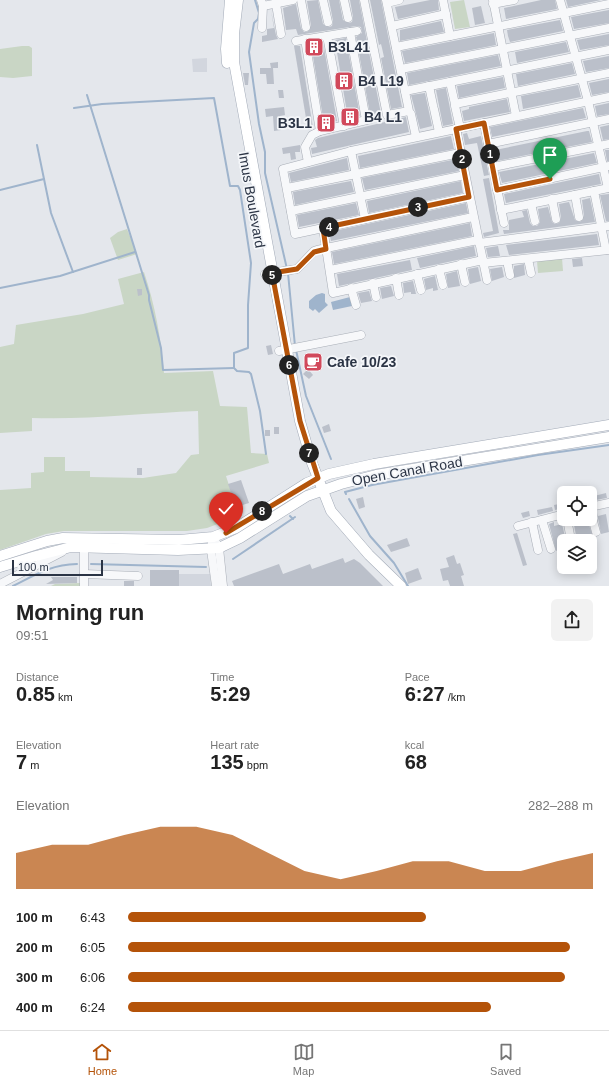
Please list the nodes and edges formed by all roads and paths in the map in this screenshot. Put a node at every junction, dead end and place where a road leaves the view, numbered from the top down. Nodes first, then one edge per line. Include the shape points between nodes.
1 (230, 0) edge
2 (238, 0) edge
3 (293, 0) edge
4 (300, 0) edge
5 (323, 0) edge
6 (344, 0) edge
7 (364, 0) edge
8 (400, 0) edge
9 (443, 0) edge
10 (514, 0) edge
11 (560, 0) edge
12 (386, 1) edge
13 (493, 2) edge
14 (262, 3) edge
15 (276, 4) junction
16 (609, 4) edge
17 (563, 13) junction
18 (446, 14) junction
19 (348, 18) dead end
20 (328, 22) dead end
21 (392, 26) junction
22 (498, 26) junction
23 (306, 27) dead end
24 (262, 28) dead end
25 (609, 28) edge
26 (281, 34) dead end
27 (327, 36) junction
28 (450, 36) junction
29 (570, 36) junction
30 (305, 39) junction
31 (296, 41) dead end
32 (396, 47) junction
33 (502, 48) junction
34 (609, 50) edge
35 (575, 57) junction
36 (401, 69) junction
37 (507, 70) junction
38 (609, 73) edge
39 (581, 78) junction
40 (450, 82) junction
41 (429, 86) junction
42 (405, 91) junction
43 (511, 92) junction
44 (609, 96) edge
45 (588, 101) junction
46 (455, 106) dead end
47 (411, 114) dead end
48 (516, 116) junction
49 (609, 119) edge
50 (593, 122) junction
51 (484, 123) junction
52 (344, 126) junction
53 (458, 128) junction
54 (320, 131) junction
55 (439, 132) junction
56 (416, 137) junction
57 (488, 144) junction
58 (609, 144) edge
59 (598, 146) junction
60 (351, 151) junction
61 (460, 153) junction
62 (308, 162) junction
63 (606, 167) edge
64 (493, 168) junction
65 (356, 174) junction
66 (465, 175) junction
67 (287, 188) junction
68 (609, 188) edge
69 (497, 190) junction
70 (594, 191) junction
71 (575, 195) junction
72 (360, 196) junction
73 (469, 197) junction
74 (552, 199) junction
75 (531, 204) junction
76 (501, 210) junction
77 (291, 211) junction
78 (579, 217) dead end
79 (473, 218) junction
80 (365, 219) junction
81 (556, 219) dead end
82 (534, 220) dead end
83 (504, 223) dead end
84 (605, 227) edge
85 (323, 228) junction
86 (478, 241) junction
87 (326, 249) junction
88 (608, 250) edge
89 (528, 259) junction
90 (507, 261) junction
91 (483, 262) junction
92 (461, 264) junction
93 (439, 269) junction
94 (330, 270) junction
95 (531, 273) dead end
96 (269, 274) junction
97 (417, 274) junction
98 (510, 275) dead end
99 (396, 278) junction
100 (487, 280) dead end
101 (465, 282) dead end
102 (373, 283) junction
103 (443, 285) dead end
104 (351, 288) junction
105 (421, 290) dead end
106 (400, 295) dead end
107 (376, 297) dead end
108 (356, 305) dead end
109 (361, 335) dead end
110 (289, 348) junction
111 (609, 425) edge
112 (609, 437) edge
113 (318, 478) junction
114 (322, 490) junction
115 (609, 503) edge
116 (597, 506) edge
117 (557, 516) edge
118 (542, 520) junction
119 (532, 522) junction
120 (518, 526) dead end
121 (594, 526) edge
122 (596, 532) dead end
123 (213, 538) junction
124 (71, 547) junction
125 (84, 547) junction
126 (215, 549) junction
127 (551, 549) dead end
128 (538, 550) dead end
129 (0, 556) edge
130 (0, 567) edge
131 (84, 574) junction
132 (138, 576) dead end
133 (0, 584) edge
134 (84, 586) edge
135 (216, 586) edge
136 (223, 586) edge
137 (401, 586) edge

1 - 96 main road, Imus Boulevard via 227,64
2 - 96 main road, Imus Boulevard via 234,62
3 - 15 street
4 - 23 street
5 - 20 street
6 - 19 street
7 - 42 street via 387,115 410,111
8 - 12 street
9 - 18 street
10 - 13 street
11 - 17 street
12 - 21 street
13 - 22 street
14 - 15 street
14 - 24 street
15 - 26 street
16 - 17 street
17 - 22 street
17 - 29 street
18 - 21 street
18 - 28 street
21 - 32 street
22 - 28 street
22 - 33 street
25 - 29 street
27 - 30 street
27 - 52 street
27 - 52 street via 354,31 369,120
28 - 32 street
29 - 33 street
29 - 35 street
30 - 31 street
30 - 54 street
32 - 36 street
33 - 36 street
33 - 37 street
34 - 35 street
35 - 37 street
35 - 39 street
36 - 42 street
37 - 40 street
37 - 43 street
38 - 39 street
39 - 43 street
39 - 45 street
40 - 41 street
40 - 43 street via 455,104
41 - 42 street
41 - 55 street
43 - 48 street
44 - 45 street
45 - 48 street
45 - 50 street
46 - 53 street
47 - 56 street
48 - 51 street
49 - 50 street
50 - 57 street
50 - 59 street
51 - 53 street
51 - 57 street
52 - 54 street
53 - 55 street
53 - 61 street
54 - 62 street via 312,135 305,147
55 - 56 street
56 - 60 street
57 - 64 street
58 - 59 street
59 - 63 street
59 - 64 street
60 - 62 street
60 - 65 street
61 - 65 street
61 - 66 street
62 - 67 street via 283,169
63 - 68 street
63 - 69 street
64 - 69 street
65 - 67 street
65 - 72 street
66 - 72 street
66 - 73 street
67 - 77 street
68 - 70 street
69 - 76 street
70 - 71 street
70 - 84 street
71 - 74 street
71 - 78 street
72 - 77 street
72 - 80 street
73 - 79 street
73 - 80 street
74 - 75 street
74 - 81 street
75 - 76 street
75 - 82 street
76 - 83 street
77 - 85 street via 295,234
79 - 86 street
79 - 87 street
80 - 85 street
84 - 86 street
84 - 88 street
85 - 87 street
86 - 91 street
86 - 94 street
87 - 94 street
87 - 96 street via 314,252 297,269
88 - 89 street
89 - 90 street
89 - 95 street
90 - 91 street
90 - 98 street
91 - 92 street
91 - 100 street
92 - 93 street
92 - 101 street
93 - 97 street
93 - 103 street
94 - 104 street via 333,293
96 - 110 main road, Imus Boulevard
97 - 99 street
97 - 105 street
99 - 102 street
99 - 106 street
102 - 104 street
102 - 107 street
104 - 108 street
109 - 110 street
110 - 113 main road, Imus Boulevard via 287,395 300,421
111 - 113 main road, Open Canal Road via 374,464
112 - 114 main road, Open Canal Road via 376,475
113 - 114 main road, Imus Boulevard
113 - 123 main road, Open Canal Road via 236,528
114 - 126 main road, Open Canal Road via 240,538
114 - 137 main road, Imus Boulevard via 331,511 369,555
115 - 116 street
117 - 118 street
118 - 119 street
118 - 127 street
119 - 120 street
119 - 128 street
121 - 122 street
123 - 126 street
123 - 129 main road via 63,538
124 - 125 main road
124 - 130 main road
124 - 133 street
125 - 126 main road
125 - 131 street
126 - 135 street
126 - 136 street
131 - 132 street
131 - 134 street

